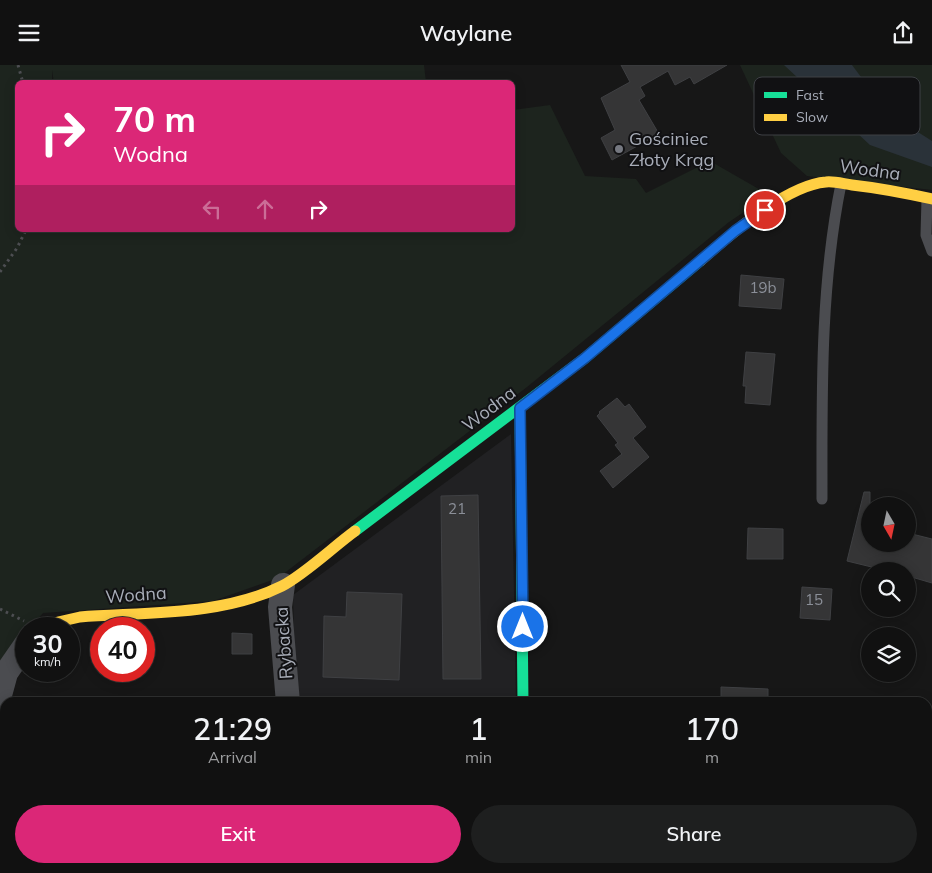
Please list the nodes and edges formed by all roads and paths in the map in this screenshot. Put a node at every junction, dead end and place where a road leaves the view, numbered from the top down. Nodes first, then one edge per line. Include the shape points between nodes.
1 (18, 65) edge
2 (22, 80) edge
3 (841, 182) junction
4 (929, 198) edge
5 (25, 232) edge
6 (932, 251) edge
7 (0, 272) edge
8 (520, 408) junction
9 (822, 499) dead end
10 (283, 585) junction
11 (0, 609) edge
12 (18, 617) edge
13 (80, 617) edge
14 (15, 656) edge
15 (0, 695) edge
16 (288, 697) edge
17 (523, 697) edge

1 - 2 path
3 - 4 street, Wodna
3 - 8 street, Wodna via 808,186 780,200 735,231 585,358
3 - 9 lane via 832,228 823,323
4 - 6 lane via 926,235
5 - 7 path
8 - 10 street, Wodna
8 - 17 street
10 - 13 street, Wodna via 253,598 219,607
10 - 16 street, Rybacka via 280,607
11 - 12 path
14 - 15 street

